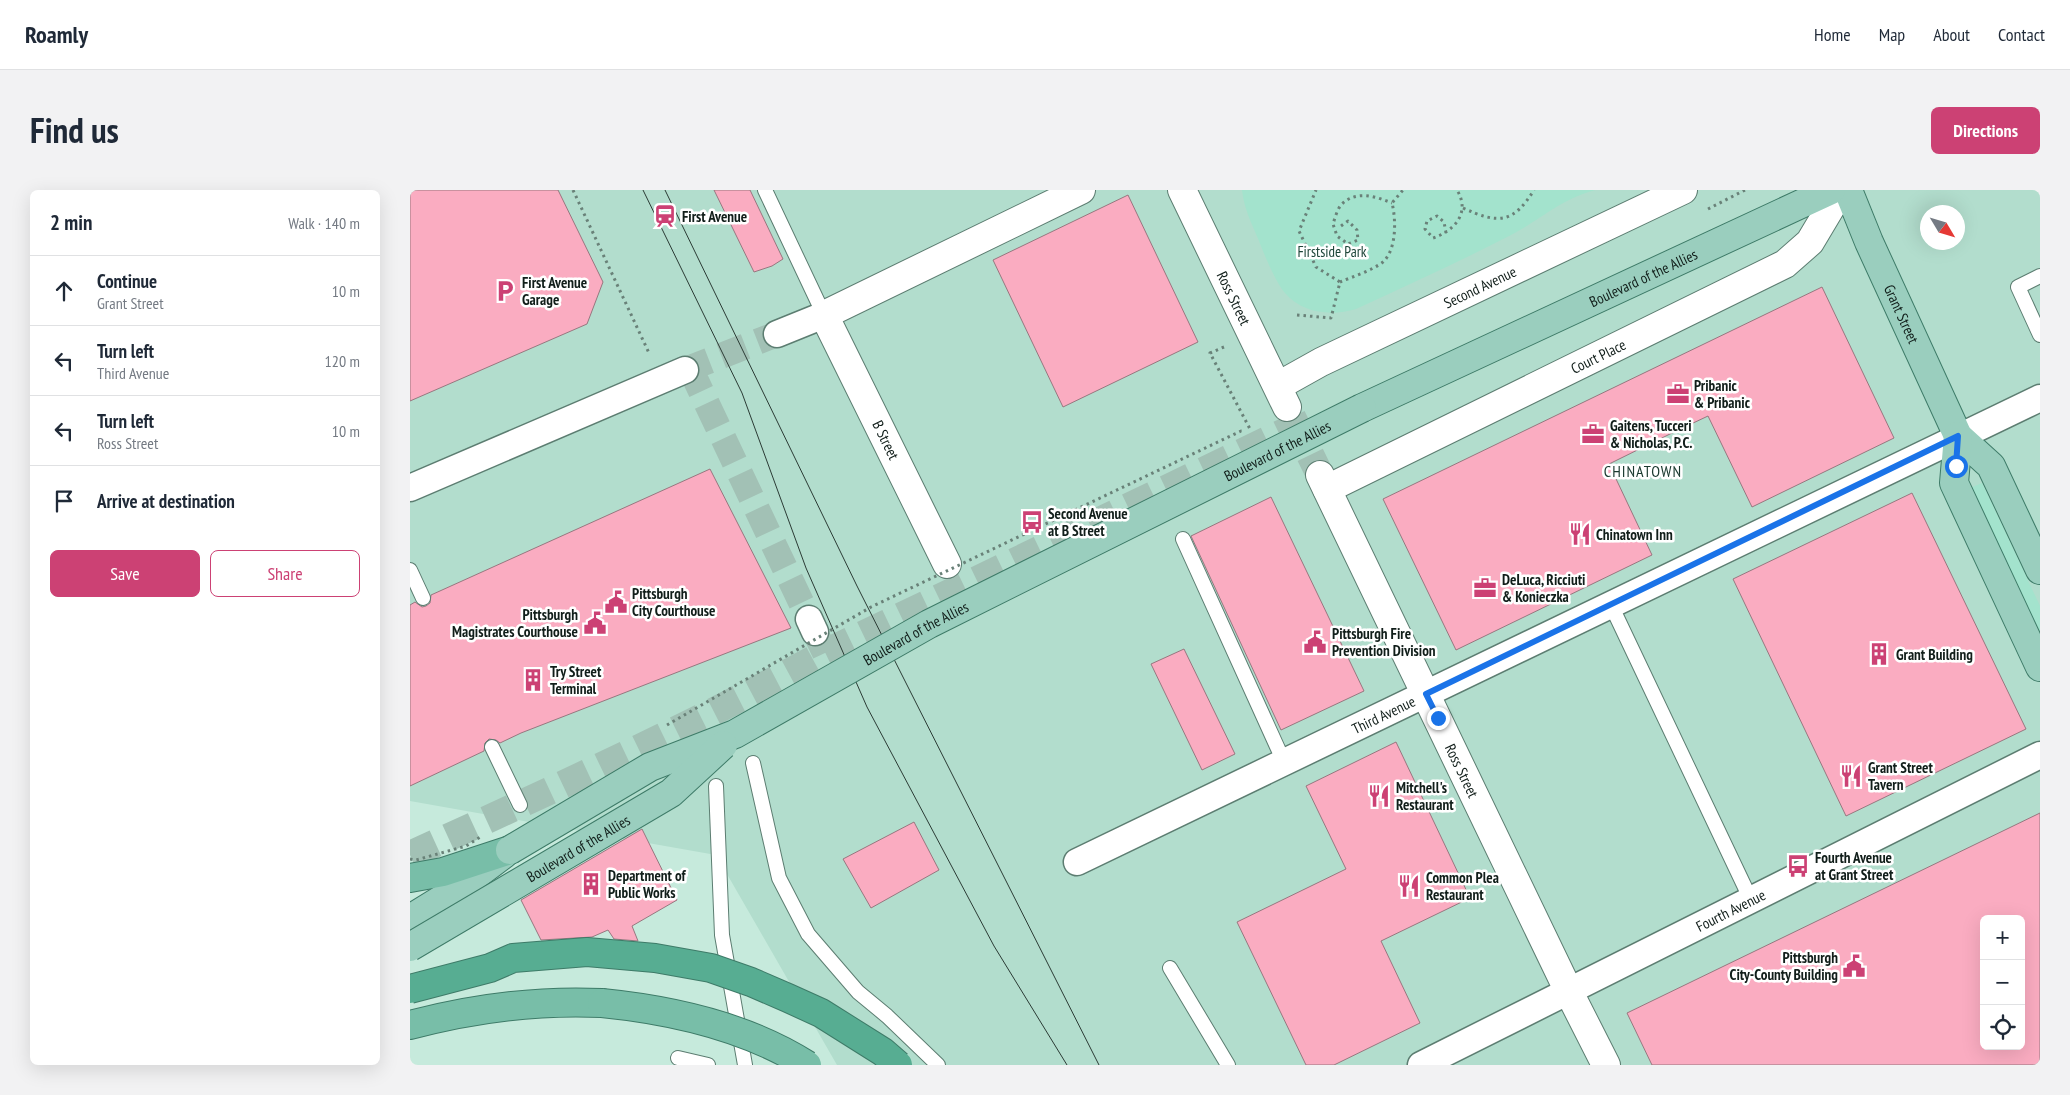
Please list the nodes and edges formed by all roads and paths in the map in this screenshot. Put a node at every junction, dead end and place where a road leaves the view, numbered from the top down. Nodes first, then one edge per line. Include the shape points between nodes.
1 (573, 190) edge
2 (765, 190) edge
3 (1082, 190) edge
4 (1182, 190) edge
5 (1316, 190) edge
6 (1403, 190) edge
7 (1458, 190) edge
8 (1534, 190) edge
9 (1684, 190) edge
10 (1831, 190) edge
11 (1841, 190) edge
12 (1848, 190) edge
13 (1392, 202) junction
14 (1463, 208) junction
15 (1341, 226) dead end
16 (1446, 233) junction
17 (2040, 276) edge
18 (1340, 282) junction
19 (1296, 315) dead end
20 (824, 316) junction
21 (777, 334) tunnel mouth
22 (2040, 335) edge
23 (1230, 345) dead end
24 (651, 356) dead end
25 (685, 370) tunnel mouth
26 (1283, 397) joint
27 (2040, 398) edge
28 (1240, 431) dead end
29 (1252, 432) dead end
30 (1958, 436) junction
31 (1323, 482) joint
32 (410, 488) edge
33 (1183, 539) dead end
34 (947, 564) dead end
35 (410, 570) edge
36 (2040, 570) edge
37 (423, 598) dead end
38 (1611, 604) junction
39 (2040, 667) edge
40 (1426, 694) junction
41 (660, 729) dead end
42 (735, 734) junction
43 (492, 747) dead end
44 (2040, 755) edge
45 (1284, 762) junction
46 (753, 763) dead end
47 (716, 786) dead end
48 (520, 805) dead end
49 (489, 832) dead end
50 (510, 850) junction
51 (410, 859) edge
52 (1077, 862) dead end
53 (410, 878) edge
54 (1751, 900) junction
55 (410, 919) edge
56 (410, 947) edge
57 (1170, 968) dead end
58 (410, 989) edge
59 (1569, 992) junction
60 (410, 1025) edge
61 (678, 1058) dead end
62 (708, 1065) edge
63 (745, 1065) edge
64 (807, 1065) edge
65 (898, 1065) edge
66 (938, 1065) edge
67 (1228, 1065) edge
68 (1421, 1065) edge
69 (1606, 1065) edge

1 - 24 path
2 - 20 lane
3 - 20 main road
4 - 26 main road, Ross Street
5 - 18 path via 1299,231 1316,267
6 - 13 path
7 - 14 path
8 - 14 path via 1516,213 1499,219
9 - 26 main road, Second Avenue via 1320,362
10 - 42 main road, Boulevard of the Allies, bridge via 1362,408 929,624
11 - 31 main road, Court Place via 1810,242 1785,264
12 - 30 main road, Grant Street
13 - 15 path via 1368,193 1355,195 1341,205 1333,224 1337,236 1348,244 1358,240 1357,230 1348,221
13 - 18 path via 1394,242 1383,262
14 - 16 path via 1457,223
16 - 16 path via 1433,238 1425,229 1426,221 1437,216 1444,222
17 - 22 lane via 2018,287
18 - 19 path via 1331,318
20 - 21 street
20 - 34 main road, B Street
23 - 29 path via 1210,353
25 - 32 street
27 - 30 street, Third Avenue
28 - 41 path, bridge via 871,607
30 - 36 main road, Grant Street via 1991,466
30 - 38 street, Third Avenue
30 - 39 main road, Grant Street via 1954,483
31 - 40 main road, Ross Street
33 - 45 lane
35 - 37 lane
38 - 40 street, Third Avenue
38 - 54 lane
40 - 45 street, Third Avenue
40 - 59 main road, Ross Street
42 - 50 main road, Boulevard of the Allies, bridge via 650,767
42 - 56 main road, Boulevard of the Allies, bridge via 671,793
43 - 48 lane
44 - 54 street, Fourth Avenue
45 - 52 street, Third Avenue
46 - 66 lane via 779,878 808,934 858,992
47 - 63 lane via 722,935
49 - 51 path, bridge via 466,846
50 - 53 highway via 443,872
50 - 55 main road, Boulevard of the Allies
54 - 59 street, Fourth Avenue
57 - 67 lane
58 - 65 highway, bridge via 490,968 513,958 587,952 663,960 711,968 788,998 829,1018
59 - 68 street, Fourth Avenue
59 - 69 main road, Ross Street
60 - 64 highway, bridge via 481,1009 528,1003 611,1004 670,1012 738,1032
61 - 62 lane

